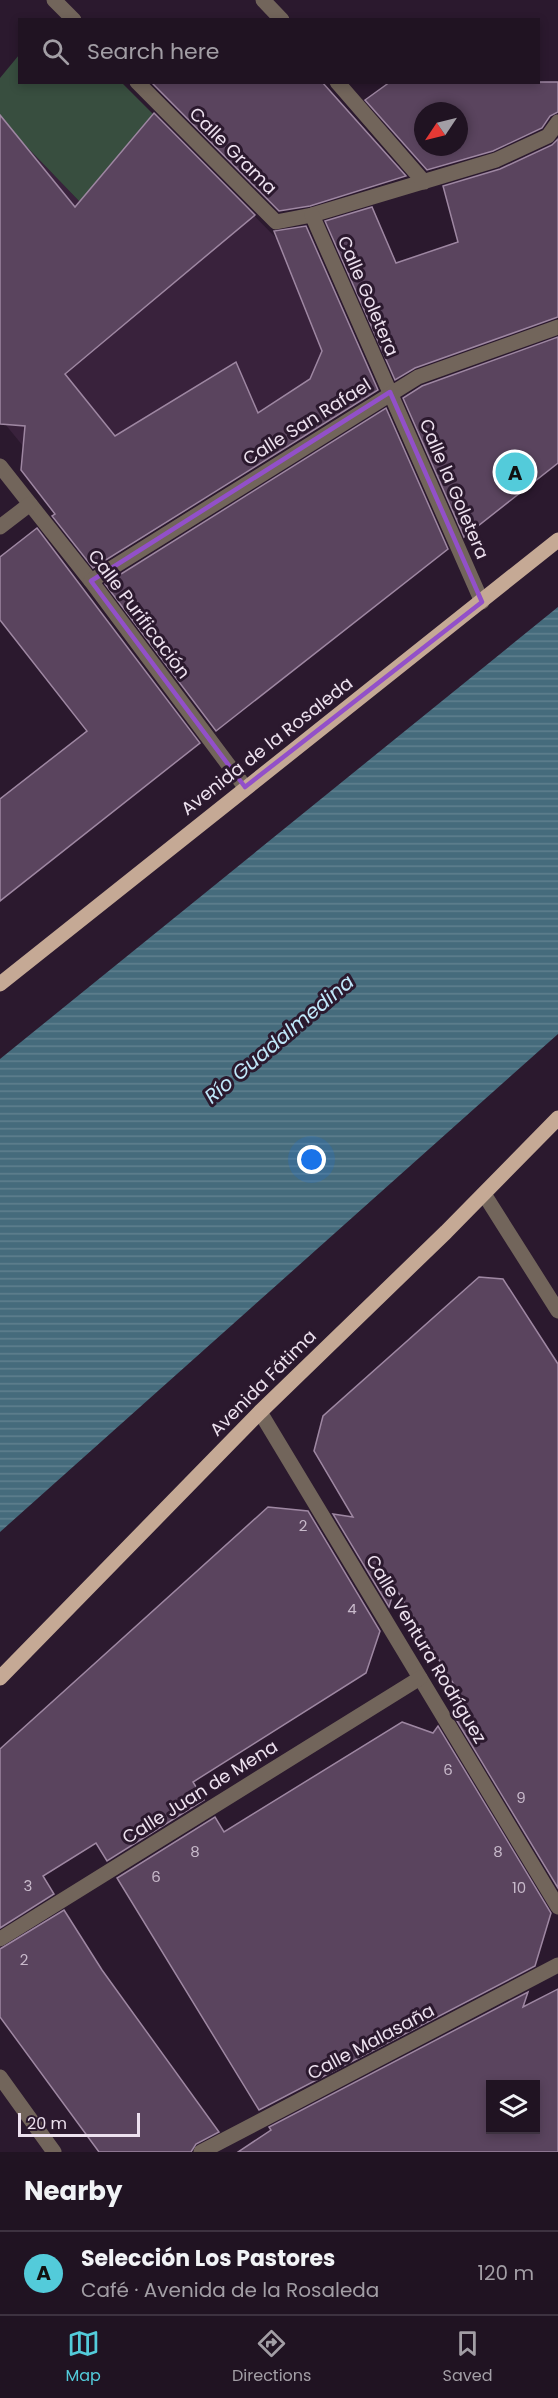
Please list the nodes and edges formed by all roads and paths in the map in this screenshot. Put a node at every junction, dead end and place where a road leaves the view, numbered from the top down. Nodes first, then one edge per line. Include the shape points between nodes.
1 (54, 0) edge
2 (263, 0) edge
3 (72, 18) edge
4 (280, 18) edge
5 (139, 84) edge
6 (340, 84) edge
7 (558, 122) edge
8 (424, 182) junction
9 (312, 215) junction
10 (558, 327) edge
11 (390, 392) junction
12 (0, 466) edge
13 (30, 504) junction
14 (0, 527) edge
15 (558, 540) edge
16 (91, 581) junction
17 (482, 602) junction
18 (245, 787) junction
19 (0, 984) edge
20 (558, 1118) edge
21 (484, 1194) junction
22 (558, 1311) edge
23 (260, 1412) junction
24 (0, 1678) edge
25 (420, 1678) junction
26 (558, 1907) edge
27 (0, 1939) edge
28 (558, 1965) edge
29 (0, 2077) edge
30 (54, 2152) edge
31 (201, 2152) edge

1 - 3 street
2 - 4 street
5 - 9 street, Calle Grama via 276,222
6 - 8 street
7 - 8 street via 548,136 496,160
8 - 9 street
9 - 11 street, Calle Goletera
10 - 11 street, Calle San Rafael via 418,377
11 - 16 street, Calle San Rafael
11 - 17 street, Calle la Goletera
12 - 13 street, Calle Purificación
13 - 14 street
13 - 16 street, Calle Purificación
15 - 17 main road, Avenida de la Rosaleda
16 - 18 street, Calle Purificación
17 - 18 main road, Avenida de la Rosaleda
18 - 19 main road, Avenida de la Rosaleda
20 - 21 main road, Avenida Fátima
21 - 22 street
21 - 23 main road, Avenida Fátima
23 - 24 main road, Avenida Fátima
23 - 25 street, Calle Ventura Rodríguez
25 - 26 street, Calle Ventura Rodríguez
25 - 27 street, Calle Juan de Mena
28 - 31 street, Calle Malasaña
29 - 30 street

